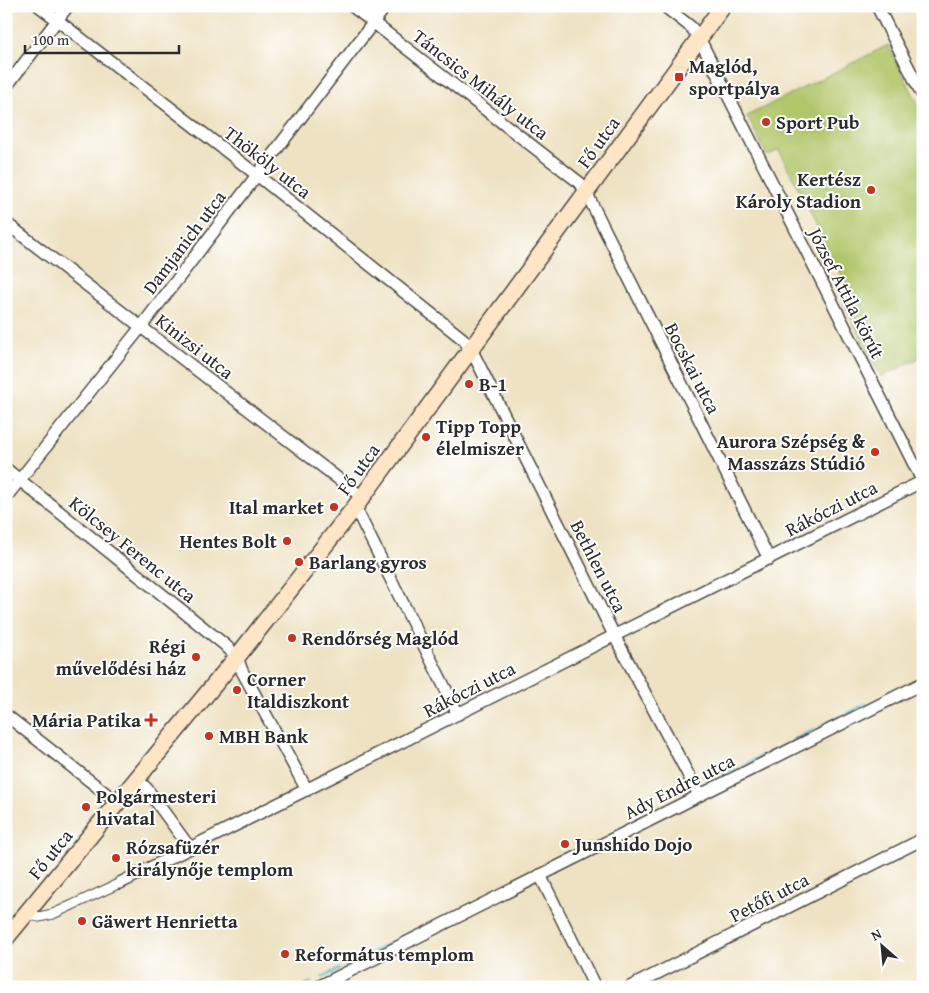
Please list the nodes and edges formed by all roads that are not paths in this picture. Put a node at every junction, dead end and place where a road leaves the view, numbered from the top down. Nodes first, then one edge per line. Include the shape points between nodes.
1 (39, 6) edge
2 (68, 6) edge
3 (352, 6) edge
4 (386, 6) edge
5 (664, 6) edge
6 (723, 6) edge
7 (877, 6) edge
8 (58, 20) junction
9 (374, 23) junction
10 (699, 38) junction
11 (6, 87) edge
12 (923, 96) edge
13 (257, 175) junction
14 (586, 192) junction
15 (6, 223) edge
16 (141, 327) junction
17 (471, 349) junction
18 (6, 469) edge
19 (20, 480) junction
20 (923, 482) edge
21 (6, 497) edge
22 (359, 502) junction
23 (769, 559) junction
24 (614, 635) junction
25 (237, 657) junction
26 (923, 684) edge
27 (458, 714) junction
28 (6, 715) edge
29 (137, 779) junction
30 (306, 790) junction
31 (699, 795) junction
32 (118, 803) junction
33 (923, 839) edge
34 (190, 848) junction
35 (540, 875) junction
36 (120, 883) joint
37 (26, 914) junction
38 (6, 938) edge
39 (318, 987) edge
40 (595, 987) edge
41 (630, 987) edge

1 - 8 street, Thököly utca
2 - 8 street
3 - 9 street, Táncsics Mihály utca
4 - 9 street, Damjanich utca
5 - 10 street, József Attila körút
6 - 10 main road, Fő utca
7 - 12 street
8 - 11 street
8 - 13 street, Thököly utca
9 - 13 street, Damjanich utca
9 - 14 street, Táncsics Mihály utca via 580,183
10 - 14 main road, Fő utca
10 - 20 street, József Attila körút
13 - 16 street, Damjanich utca
13 - 17 street, Thököly utca via 463,339
14 - 17 main road, Fő utca
14 - 23 street, Bocskai utca
15 - 16 street, Kinizsi utca
16 - 19 street, Damjanich utca
16 - 22 street, Kinizsi utca
17 - 22 main road, Fő utca
17 - 24 street, Bethlen utca
18 - 19 street, Kölcsey Ferenc utca
19 - 21 street, Damjanich utca
19 - 25 street, Kölcsey Ferenc utca
20 - 23 street, Rákóczi utca
22 - 25 main road, Fő utca
22 - 27 street
23 - 24 street, Rákóczi utca
24 - 27 street, Rákóczi utca
24 - 31 street, Bethlen utca
25 - 29 main road, Fő utca
25 - 30 street
26 - 31 street, Ady Endre utca
27 - 30 street, Rákóczi utca
28 - 32 street
29 - 32 main road, Fő utca
29 - 34 street
30 - 34 street, Rákóczi utca
31 - 35 street, Ady Endre utca
32 - 37 main road, Fő utca
33 - 41 street, Petőfi utca
34 - 36 street, Rákóczi utca
35 - 39 street, Ady Endre utca
35 - 40 street
36 - 37 street, Rákóczi utca via 53,914
37 - 38 main road, Fő utca

